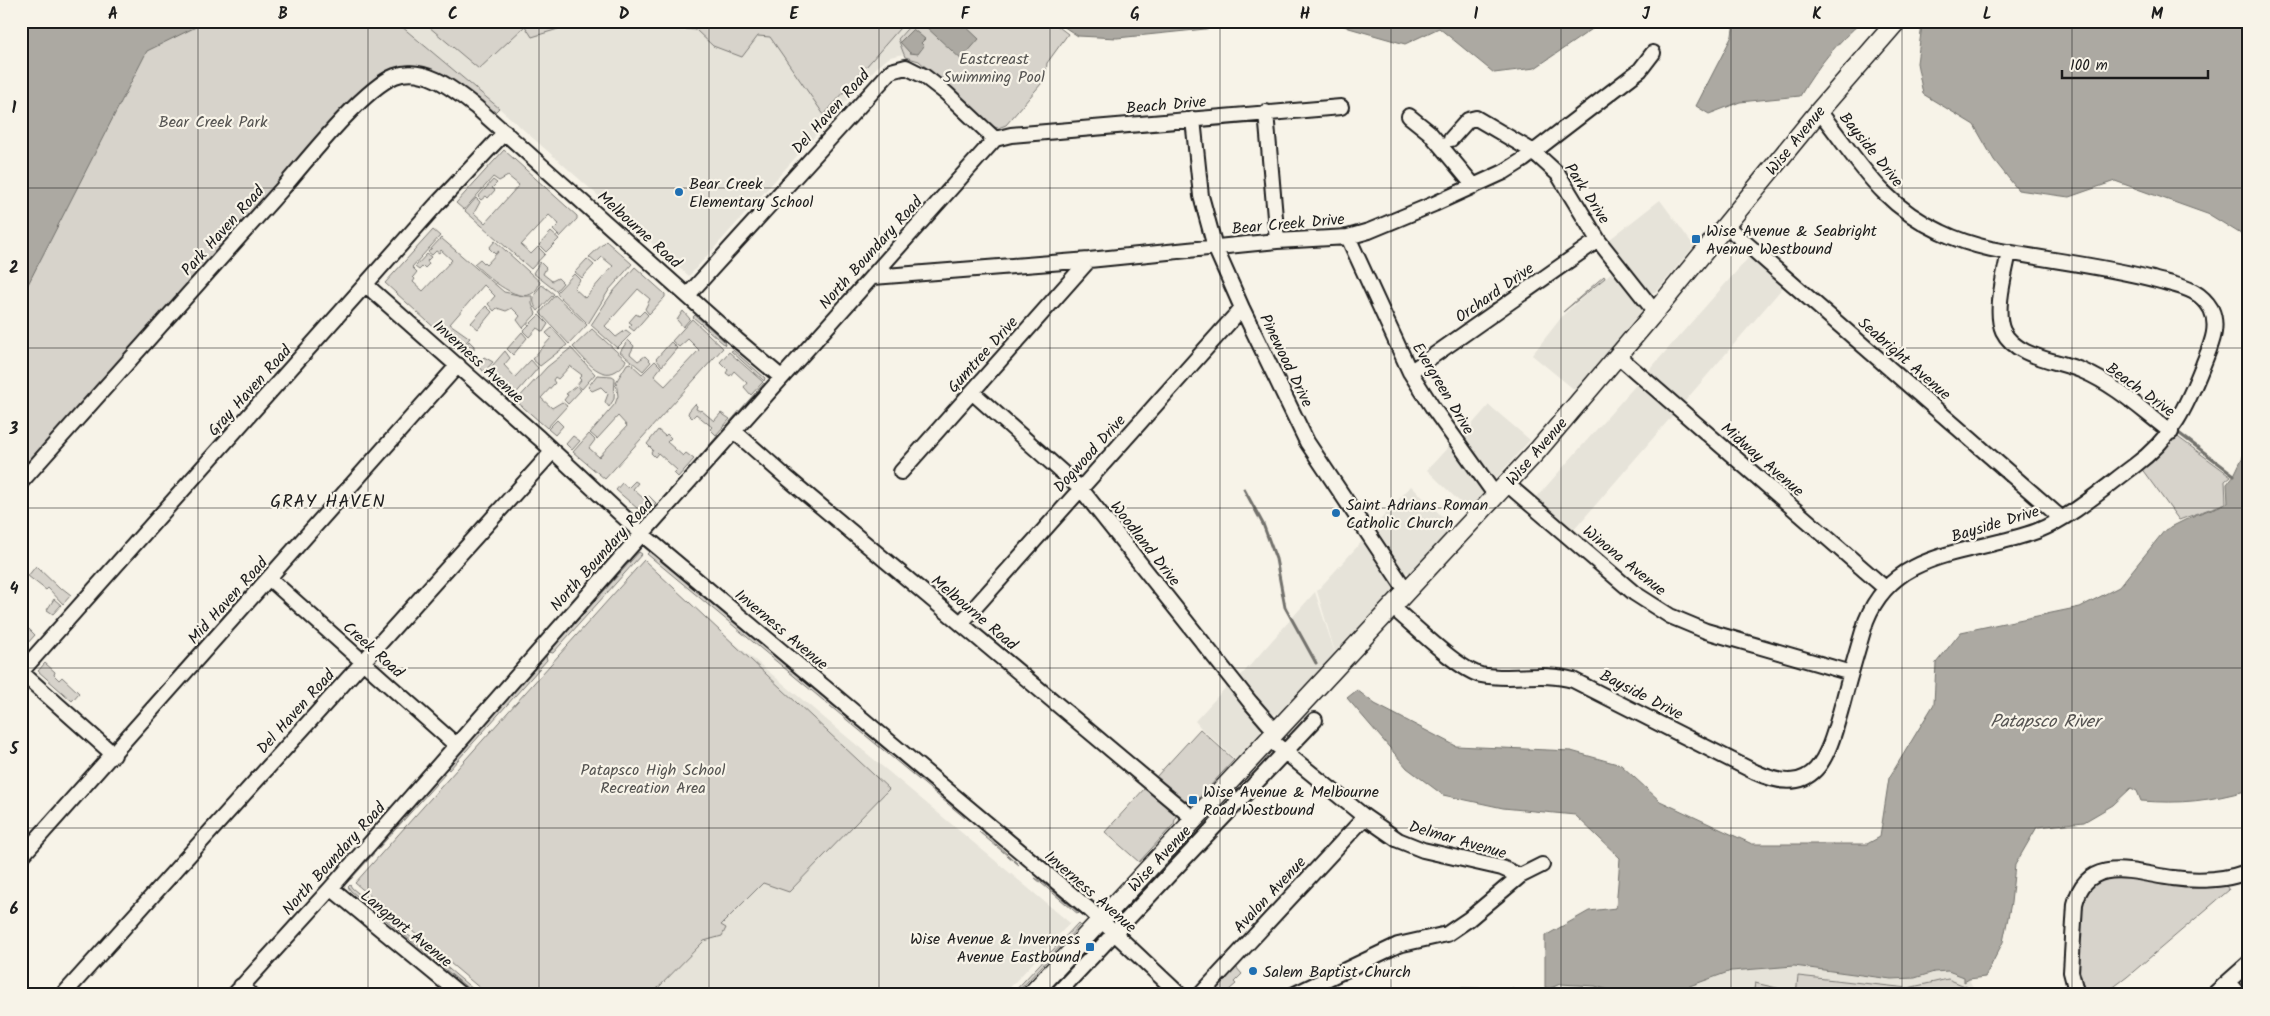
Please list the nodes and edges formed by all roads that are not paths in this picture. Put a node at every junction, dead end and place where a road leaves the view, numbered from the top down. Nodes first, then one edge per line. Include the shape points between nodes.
1 (1897, 22) edge
2 (1653, 53) dead end
3 (476, 107) joint
4 (1341, 108) dead end
5 (1819, 111) junction
6 (1266, 112) junction
7 (1409, 116) dead end
8 (1194, 119) junction
9 (505, 132) junction
10 (995, 139) junction
11 (1451, 140) dead end
12 (1534, 152) junction
13 (1474, 186) junction
14 (1725, 226) junction
15 (1348, 237) junction
16 (1598, 240) junction
17 (1277, 241) junction
18 (1215, 248) junction
19 (2009, 252) junction
20 (1089, 260) junction
21 (873, 277) junction
22 (366, 285) junction
23 (688, 295) junction
24 (1242, 308) junction
25 (1654, 312) junction
26 (1618, 356) junction
27 (458, 365) junction
28 (1410, 372) junction
29 (782, 377) junction
30 (972, 392) junction
31 (734, 431) junction
32 (2170, 432) junction
33 (553, 450) junction
34 (901, 472) dead end
35 (21, 482) edge
36 (1081, 489) junction
37 (1502, 490) junction
38 (2061, 518) junction
39 (642, 534) junction
40 (270, 579) junction
41 (1885, 588) junction
42 (1407, 592) junction
43 (1392, 607) junction
44 (961, 623) junction
45 (362, 662) junction
46 (21, 672) edge
47 (1851, 673) junction
48 (1315, 720) dead end
49 (1273, 736) junction
50 (456, 745) junction
51 (1285, 752) junction
52 (114, 755) junction
53 (1365, 817) junction
54 (1195, 820) junction
55 (21, 857) edge
56 (1542, 865) dead end
57 (2249, 870) edge
58 (1520, 876) junction
59 (331, 888) junction
60 (1101, 920) junction
61 (1114, 933) junction
62 (2249, 963) edge
63 (2228, 982) junction
64 (242, 992) edge
65 (63, 995) edge
66 (461, 995) edge
67 (1031, 995) edge
68 (1056, 995) edge
69 (1180, 995) edge
70 (1200, 995) edge
71 (1293, 995) edge
72 (2077, 995) edge
73 (2212, 995) edge
74 (2239, 995) edge

1 - 5 main road, Wise Avenue
2 - 12 street, Bear Creek Drive via 1640,70
3 - 9 street, Melbourne Road
3 - 35 street, Park Haven Road via 430,77 406,74 382,83 327,138
4 - 6 street, Beach Drive
5 - 14 main road, Wise Avenue
5 - 19 street, Bayside Drive via 1878,189 1904,211 1952,237
6 - 8 street, Beach Drive
6 - 17 street
7 - 13 street via 1429,132
8 - 10 street, Beach Drive
8 - 18 street, Pinewood Drive via 1201,196
9 - 22 street, Gray Haven Road
9 - 23 street, Melbourne Road
10 - 21 street, North Boundary Road
10 - 23 street, Del Haven Road via 924,76 906,67 897,68 883,78
11 - 12 street, Park Drive via 1468,120 1476,118
12 - 13 street, Bear Creek Drive via 1504,172
12 - 16 street, Park Drive via 1558,174
13 - 15 street, Bear Creek Drive
14 - 25 main road, Wise Avenue
14 - 38 street, Seabright Avenue
15 - 17 street, Bear Creek Drive
15 - 28 street, Evergreen Drive
16 - 25 street, Park Drive
16 - 28 street, Orchard Drive
17 - 18 street, Bear Creek Drive
18 - 20 street, Bear Creek Drive
18 - 24 street, Pinewood Drive
19 - 32 street, Beach Drive via 2000,317 2003,331 2011,342 2028,353 2096,377
19 - 32 street, Bayside Drive via 2124,272 2189,289 2202,297 2211,308 2215,332 2193,391
20 - 21 street, Bear Creek Drive
20 - 30 street, Gumtree Drive
21 - 29 street, North Boundary Road
22 - 27 street, Inverness Avenue
22 - 46 street, Gray Haven Road
23 - 29 street, Melbourne Road
24 - 36 street, Dogwood Drive
24 - 42 street, Pinewood Drive via 1306,442
25 - 26 main road, Wise Avenue
26 - 37 main road, Wise Avenue
26 - 41 street, Midway Avenue
27 - 33 street, Inverness Avenue
27 - 40 street, Mid Haven Road
28 - 37 street, Evergreen Drive via 1433,408
29 - 31 street, North Boundary Road
30 - 34 street, Gumtree Drive
30 - 36 street, Woodland Drive
31 - 39 street, North Boundary Road
31 - 44 street, Melbourne Road
32 - 38 street, Bayside Drive via 2150,454
33 - 39 street, Inverness Avenue
33 - 45 street, Del Haven Road
36 - 44 street, Dogwood Drive
36 - 49 street, Woodland Drive via 1250,702
37 - 42 main road, Wise Avenue
37 - 47 street, Winona Avenue via 1634,593 1665,613 1700,629
38 - 41 street, Bayside Drive via 2039,530 1915,565
39 - 50 street, North Boundary Road
39 - 60 street, Inverness Avenue
40 - 45 street, Creek Road
40 - 52 street, Mid Haven Road
41 - 47 street, Bayside Drive via 1871,609
42 - 43 main road, Wise Avenue
43 - 47 street, Bayside Drive via 1469,670 1482,675 1553,675 1573,680 1778,781 1798,779 1823,762 1830,749
43 - 49 main road, Wise Avenue
44 - 54 street, Melbourne Road
45 - 50 street, Creek Road
45 - 65 street, Del Haven Road
46 - 52 street
48 - 51 street, Wise Avenue
49 - 51 street, Delmar Avenue
49 - 54 main road, Wise Avenue
50 - 59 street, North Boundary Road
51 - 53 street, Delmar Avenue
51 - 61 street, Wise Avenue
52 - 55 street, Mid Haven Road
53 - 58 street, Delmar Avenue via 1392,837 1414,847 1502,868
53 - 70 street, Avalon Avenue
54 - 60 main road, Wise Avenue
56 - 58 street
57 - 72 street via 2234,877 2189,880 2117,870 2104,871 2092,878 2078,893 2075,904 2071,972
58 - 71 street via 1469,920 1447,934 1398,945
59 - 64 street, North Boundary Road
59 - 66 street, Langport Avenue
60 - 61 street, Inverness Avenue
60 - 67 main road, Wise Avenue
61 - 68 street, Wise Avenue
61 - 69 street, Inverness Avenue
62 - 63 street
63 - 73 street
63 - 74 street

